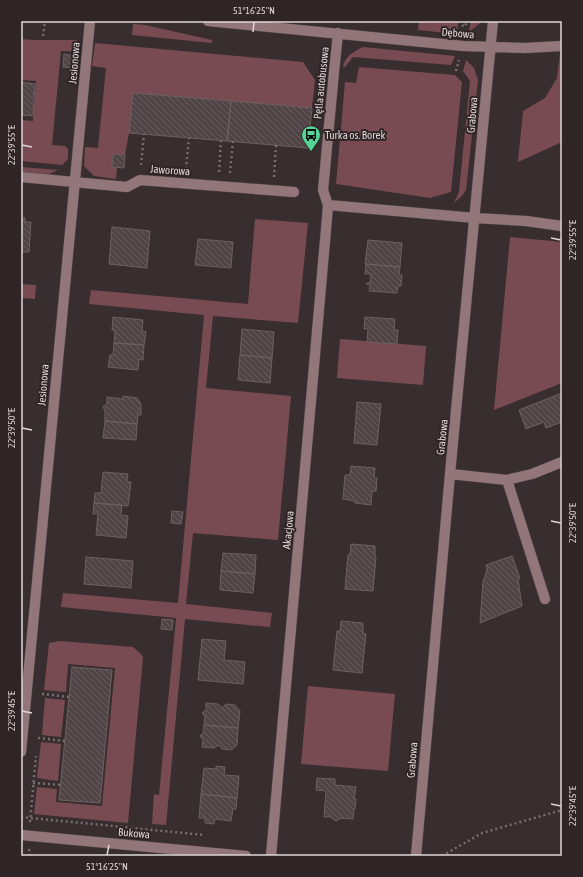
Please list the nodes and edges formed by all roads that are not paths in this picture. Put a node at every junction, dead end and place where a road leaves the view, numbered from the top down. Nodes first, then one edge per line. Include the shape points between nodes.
1 (90, 21) edge
2 (208, 21) edge
3 (493, 21) edge
4 (338, 33) junction
5 (562, 46) edge
6 (491, 47) junction
7 (21, 177) edge
8 (74, 182) junction
9 (294, 192) dead end
10 (328, 206) junction
11 (475, 218) junction
12 (562, 226) edge
13 (562, 462) edge
14 (450, 474) junction
15 (507, 480) junction
16 (545, 599) dead end
17 (21, 752) edge
18 (21, 835) edge
19 (246, 856) edge
20 (271, 856) edge
21 (416, 856) edge

1 - 8 street, Jesionowa
2 - 4 street, Dębowa
3 - 6 street, Grabowa
4 - 6 street, Dębowa
4 - 10 street, Pętla autobusowa via 323,190
5 - 6 street, Dębowa
6 - 11 street, Grabowa
7 - 8 street, Jaworowa
8 - 9 street, Jaworowa via 127,186 140,180
8 - 17 street, Jesionowa
10 - 11 street
10 - 20 street, Akacjowa
11 - 12 street
11 - 14 street, Grabowa
13 - 15 street via 532,474
14 - 15 street
14 - 21 street, Grabowa
15 - 16 street
18 - 19 street, Bukowa

